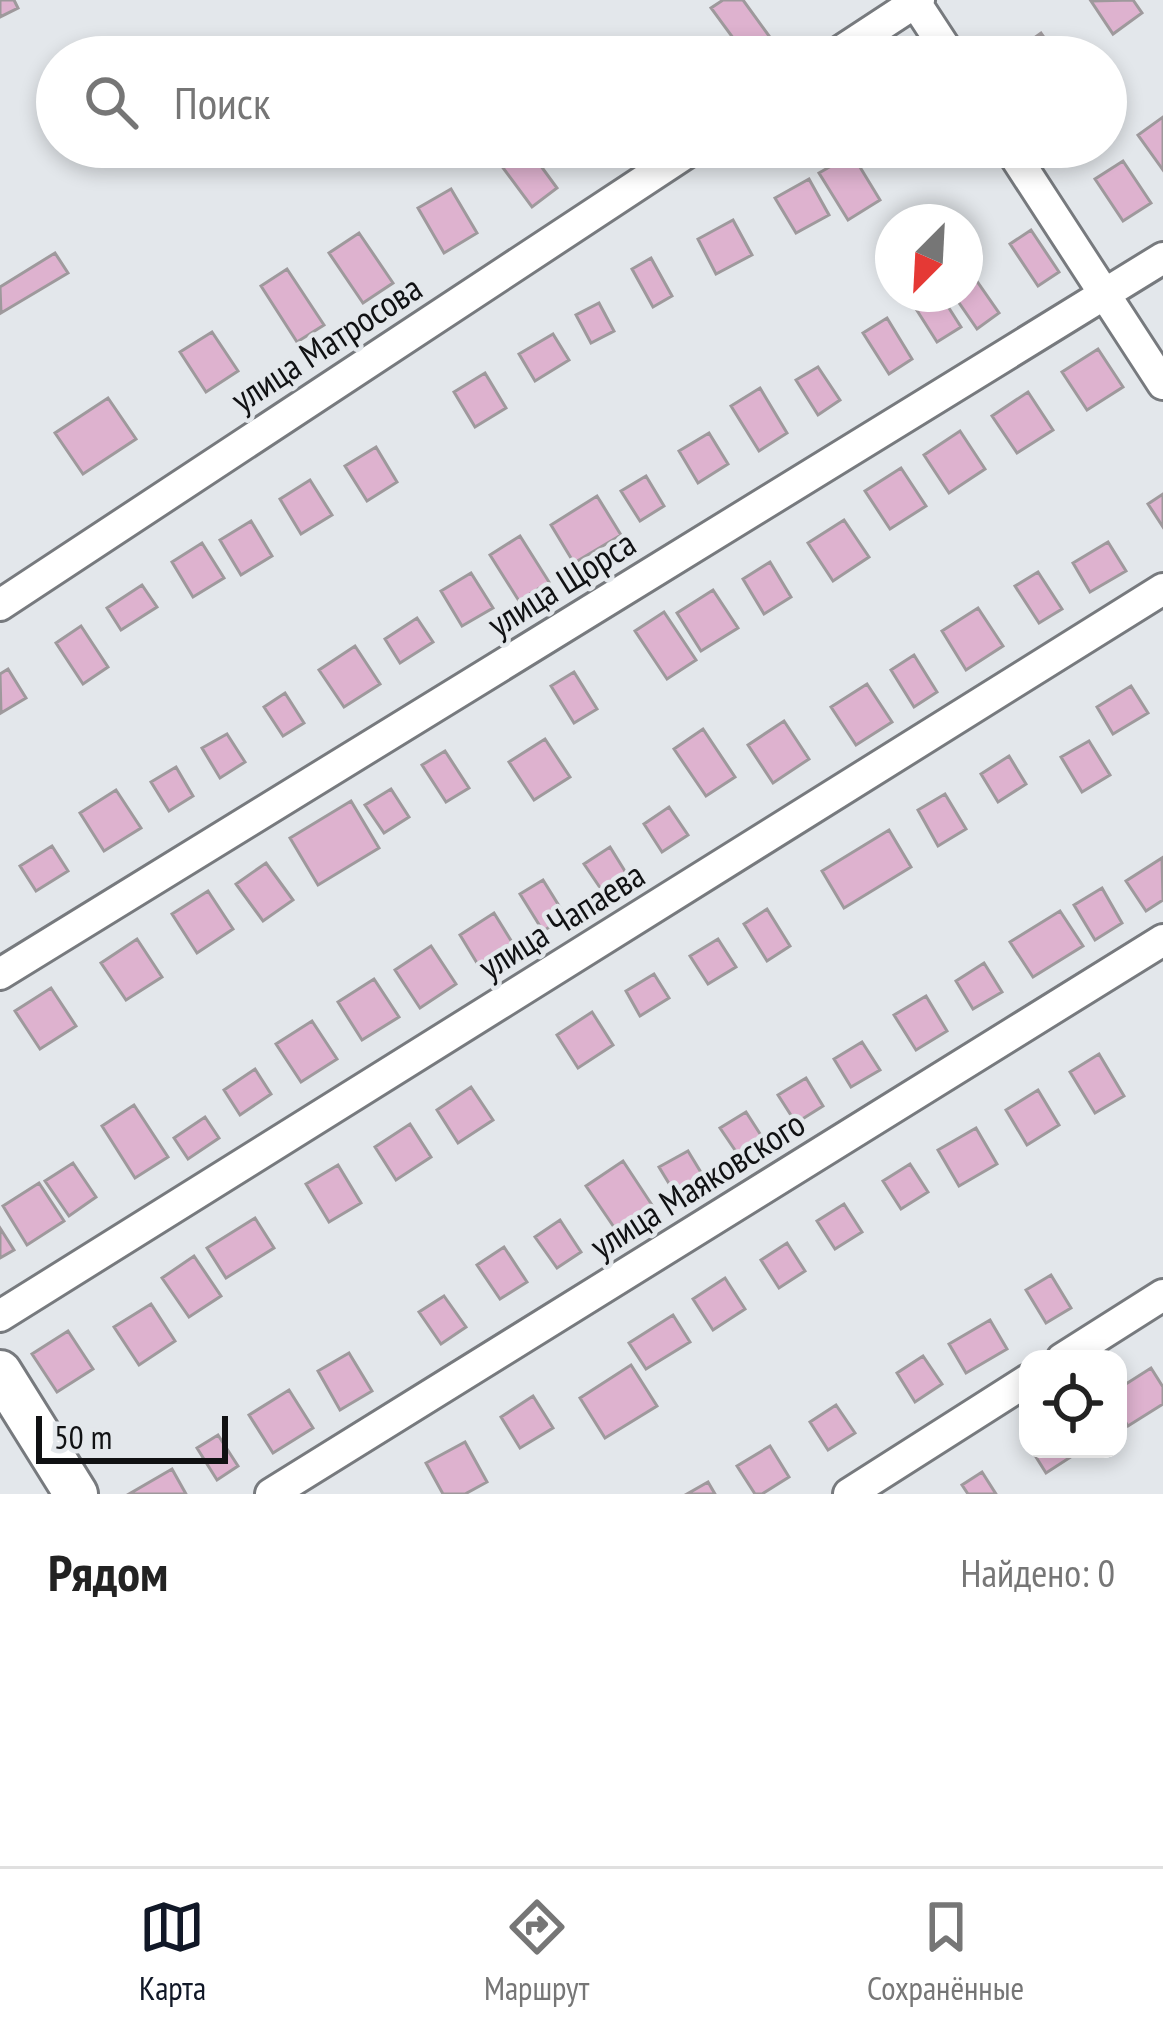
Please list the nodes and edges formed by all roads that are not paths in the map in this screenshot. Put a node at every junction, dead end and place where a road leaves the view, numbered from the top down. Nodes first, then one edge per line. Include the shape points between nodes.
1 (917, 1) edge
2 (864, 36) edge
3 (938, 36) edge
4 (663, 168) edge
5 (1023, 168) edge
6 (1163, 258) edge
7 (1105, 295) junction
8 (1163, 384) edge
9 (1163, 589) edge
10 (0, 605) edge
11 (1163, 940) edge
12 (0, 974) edge
13 (1163, 1295) edge
14 (0, 1316) edge
15 (1076, 1350) edge
16 (0, 1372) edge
17 (1019, 1386) edge
18 (76, 1494) edge
19 (271, 1494) edge
20 (849, 1494) edge

1 - 2 street
1 - 3 street
4 - 10 street, улица Матросова
5 - 7 street
6 - 7 street, улица Щорса
7 - 8 street
7 - 12 street, улица Щорса
9 - 14 street, улица Чапаева
11 - 19 street, улица Маяковского
13 - 15 street
16 - 18 street
17 - 20 street

